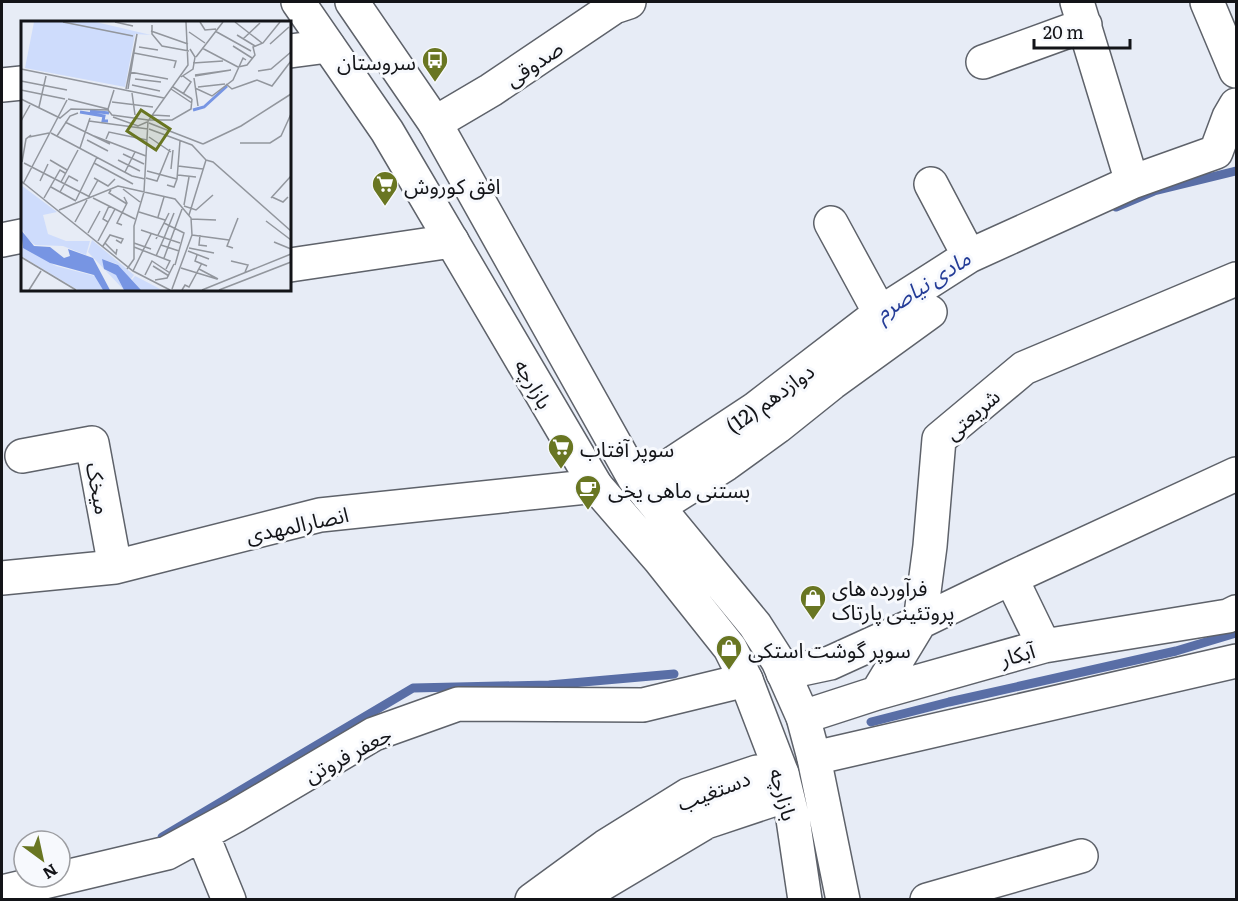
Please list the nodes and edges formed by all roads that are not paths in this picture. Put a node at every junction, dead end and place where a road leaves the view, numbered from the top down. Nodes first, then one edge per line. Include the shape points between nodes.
1 (298, 2) edge
2 (352, 2) edge
3 (630, 2) edge
4 (1207, 2) edge
5 (582, 12) edge
6 (1081, 13) edge
7 (328, 46) junction
8 (291, 51) edge
9 (983, 62) dead end
10 (1236, 71) edge
11 (21, 83) edge
12 (2, 85) edge
13 (1236, 105) edge
14 (435, 123) junction
15 (1132, 182) junction
16 (931, 184) dead end
17 (831, 223) dead end
18 (21, 236) edge
19 (2, 240) edge
20 (452, 242) junction
21 (969, 256) junction
22 (291, 265) edge
23 (1236, 279) edge
24 (930, 312) dead end
25 (880, 313) junction
26 (22, 456) dead end
27 (1236, 474) edge
28 (596, 486) junction
29 (649, 496) junction
30 (115, 567) junction
31 (2, 578) edge
32 (1011, 578) junction
33 (1236, 612) edge
34 (920, 622) junction
35 (1044, 646) junction
36 (1236, 661) edge
37 (783, 673) junction
38 (746, 680) junction
39 (877, 693) junction
40 (803, 717) junction
41 (814, 758) junction
42 (782, 774) junction
43 (202, 834) junction
44 (1081, 856) dead end
45 (9, 894) edge
46 (229, 900) edge
47 (532, 900) edge
48 (575, 900) edge
49 (805, 900) edge
50 (843, 900) edge
51 (927, 900) edge

1 - 7 street, بازارچه
2 - 14 street, بازارچه
3 - 5 street, صدوقی
4 - 10 street
5 - 14 street, صدوقی via 491,90
6 - 9 street
6 - 15 street
7 - 8 street
7 - 20 street, بازارچه via 387,131
11 - 12 street
13 - 15 street, دوازدهم (12) via 1216,152
14 - 29 street, بازارچه via 634,478
15 - 21 street, دوازدهم (12)
16 - 21 street
17 - 25 street
18 - 19 street
20 - 22 street
20 - 28 street, بازارچه
21 - 25 street, دوازدهم (12)
23 - 34 street, شریعتی via 1024,368 939,439
24 - 29 street, دوازدهم (12) via 717,470 661,505
25 - 29 street, دوازدهم (12) via 755,409 643,483
26 - 30 street, میخک via 92,443
27 - 32 street
28 - 30 street, انصارالمهدی via 320,515
28 - 38 street, بازارچه via 730,648
29 - 37 street, بازارچه via 755,626
30 - 31 street, انصارالمهدی
32 - 34 street
32 - 35 street
33 - 35 street, آبکار
34 - 37 street via 830,663
34 - 39 street
35 - 39 street, آبکار
36 - 41 street
37 - 40 street, بازارچه
38 - 42 street, بازارچه
38 - 43 street, جعفر فروتن via 644,705 458,704 374,734
39 - 40 street, آبکار
40 - 41 street, بازارچه
41 - 50 street, بازارچه
42 - 47 street, دستغیب via 757,772 688,795 606,846
42 - 48 street, دستغیب via 772,800 706,822
42 - 49 street, بازارچه
43 - 45 street, جعفر فروتن via 167,853
43 - 46 street
44 - 51 street

